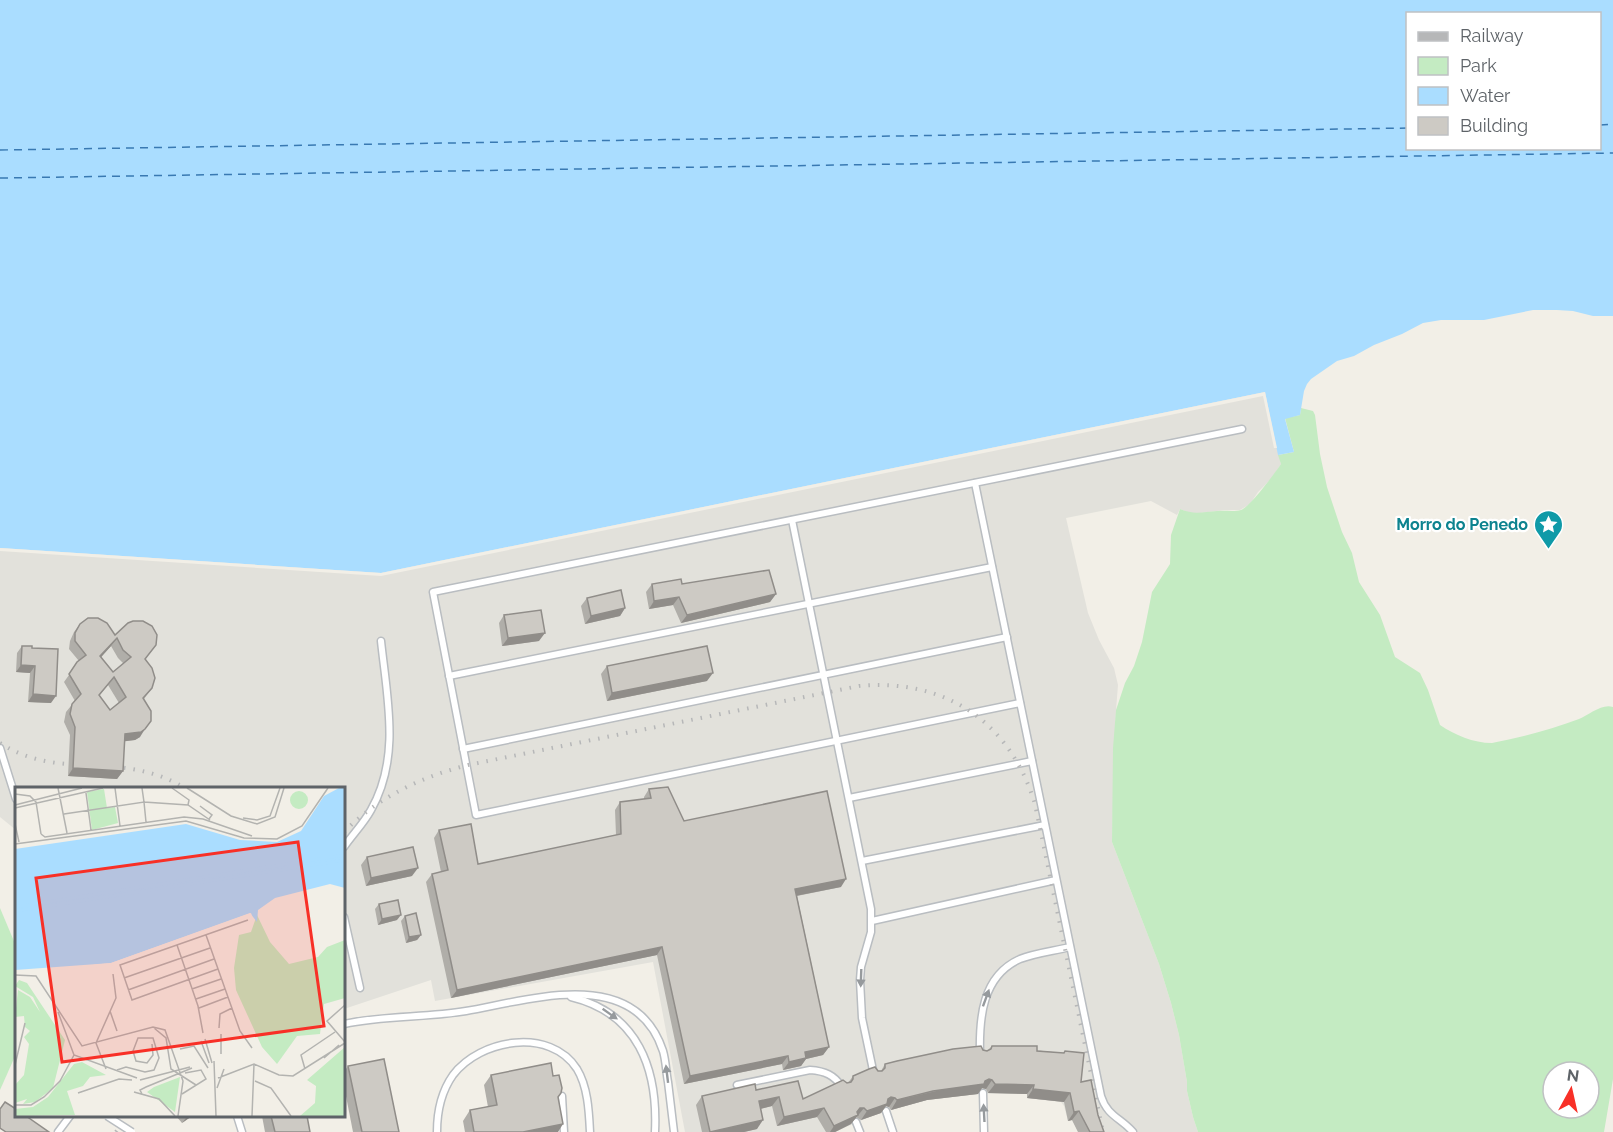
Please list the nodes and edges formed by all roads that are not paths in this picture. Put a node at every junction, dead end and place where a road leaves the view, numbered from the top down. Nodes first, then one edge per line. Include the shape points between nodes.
1 (1242, 429) dead end
2 (975, 483) junction
3 (792, 520) junction
4 (992, 567) junction
5 (809, 604) junction
6 (1007, 637) junction
7 (381, 641) dead end
8 (824, 675) junction
9 (449, 676) junction
10 (1020, 703) junction
11 (837, 741) junction
12 (0, 748) edge
13 (463, 749) junction
14 (1032, 761) junction
15 (15, 797) edge
16 (849, 798) junction
17 (1045, 825) junction
18 (345, 846) edge
19 (862, 861) junction
20 (1056, 880) junction
21 (345, 920) edge
22 (872, 921) junction
23 (1070, 947) junction
24 (360, 988) dead end
25 (555, 996) junction
26 (345, 1024) edge
27 (980, 1055) edge
28 (874, 1075) edge
29 (737, 1085) edge
30 (842, 1087) edge
31 (983, 1093) edge
32 (562, 1096) edge
33 (886, 1111) edge
34 (69, 1117) edge
35 (109, 1117) edge
36 (237, 1117) edge
37 (856, 1122) edge
38 (58, 1132) edge
39 (132, 1132) edge
40 (242, 1132) edge
41 (437, 1132) edge
42 (564, 1132) edge
43 (590, 1132) edge
44 (655, 1132) edge
45 (674, 1132) edge
46 (860, 1132) edge
47 (893, 1132) edge
48 (984, 1132) edge
49 (1133, 1132) edge

1 - 2 lane
2 - 3 lane
2 - 4 lane
3 - 5 lane
3 - 9 lane via 433,592
4 - 5 lane
4 - 6 lane
5 - 8 lane
5 - 9 lane
6 - 8 lane
6 - 10 lane
7 - 18 lane via 390,722 389,758 373,807
8 - 11 lane
8 - 13 lane
9 - 13 lane
10 - 11 lane
10 - 14 lane
11 - 13 lane via 476,815
11 - 16 lane
12 - 15 lane
14 - 16 lane
14 - 17 lane
16 - 19 lane
17 - 19 lane
17 - 20 lane
19 - 22 lane
20 - 22 lane
20 - 23 lane
21 - 24 lane
22 -> 28 lane via 860,980 862,1018
27 -> 23 lane via 981,1012 998,976 1022,958
23 - 49 lane via 1102,1102 1108,1112
25 - 26 lane via 463,1012
25 -> 44 lane via 572,997 599,1007 632,1035 650,1072
45 -> 25 lane via 663,1051 648,1024 630,1007 607,997
29 - 30 lane via 810,1070 832,1076
48 -> 31 lane
32 - 42 lane
33 - 47 lane
34 - 38 lane
35 - 39 lane, bridge
36 - 40 lane
37 - 46 lane
41 - 43 lane via 442,1097 461,1066 489,1049 525,1043 556,1050 578,1070

